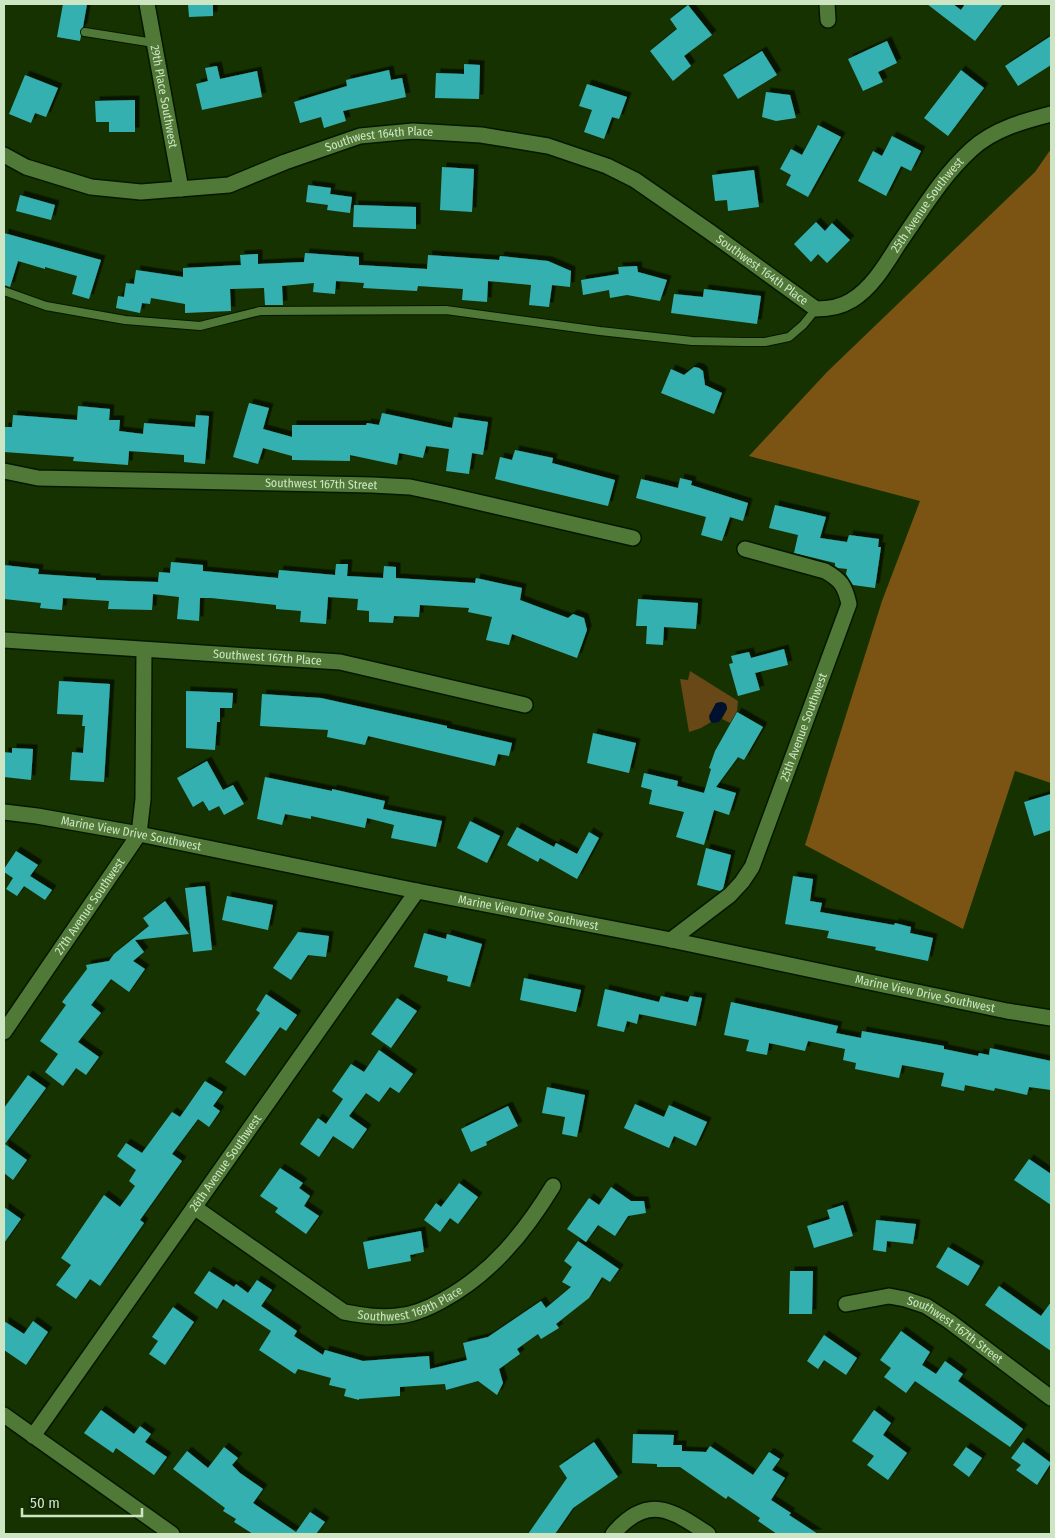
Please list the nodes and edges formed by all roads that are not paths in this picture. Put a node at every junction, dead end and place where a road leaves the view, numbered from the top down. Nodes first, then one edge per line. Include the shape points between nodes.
1 (147, 4) edge
2 (827, 4) edge
3 (828, 20) dead end
4 (85, 32) dead end
5 (154, 43) junction
6 (1051, 114) edge
7 (4, 156) edge
8 (181, 188) junction
9 (4, 291) edge
10 (816, 309) junction
11 (4, 471) edge
12 (633, 538) dead end
13 (745, 549) dead end
14 (4, 640) edge
15 (144, 650) junction
16 (525, 705) dead end
17 (4, 812) edge
18 (139, 834) junction
19 (417, 891) junction
20 (671, 940) junction
21 (1051, 1018) edge
22 (4, 1032) edge
23 (554, 1186) dead end
24 (194, 1207) junction
25 (846, 1304) dead end
26 (1051, 1398) edge
27 (4, 1415) edge
28 (33, 1436) junction
29 (172, 1534) edge
30 (613, 1534) edge
31 (708, 1534) edge

1 - 5 street, 29th Place Southwest
2 - 3 street
4 - 5 lane
5 - 8 street, 29th Place Southwest
6 - 10 street, 25th Avenue Southwest via 1002,129 973,147 947,174 871,284 854,300 839,307
7 - 8 street, Southwest 164th Place via 91,187 141,192
8 - 10 street, Southwest 164th Place via 229,185 360,136 423,131 481,135 548,146 607,166 635,180
9 - 10 lane, Southwest 164th Place via 46,306 125,320 200,326 260,311 446,310 600,331 735,342 765,342 789,337
11 - 12 street, Southwest 167th Street via 38,478 410,487
13 - 20 street, 25th Avenue Southwest via 825,571 843,584 849,604 752,867 730,895
14 - 15 street, Southwest 167th Place
15 - 16 street, Southwest 167th Place via 340,662
15 - 18 street, 27th Avenue Southwest via 143,799
17 - 18 street, Marine View Drive Southwest
18 - 19 street, Marine View Drive Southwest
18 - 22 street, 27th Avenue Southwest
19 - 20 street, Marine View Drive Southwest
19 - 24 street, 26th Avenue Southwest
20 - 21 street, Marine View Drive Southwest
23 - 24 street, Southwest 169th Place via 524,1230 482,1275 426,1309 398,1316 367,1317 344,1312
24 - 28 street, 26th Avenue Southwest
25 - 26 street, Southwest 167th Street via 889,1296 926,1306
27 - 28 street
28 - 29 street
30 - 31 street via 629,1518 644,1511 662,1509 680,1515

